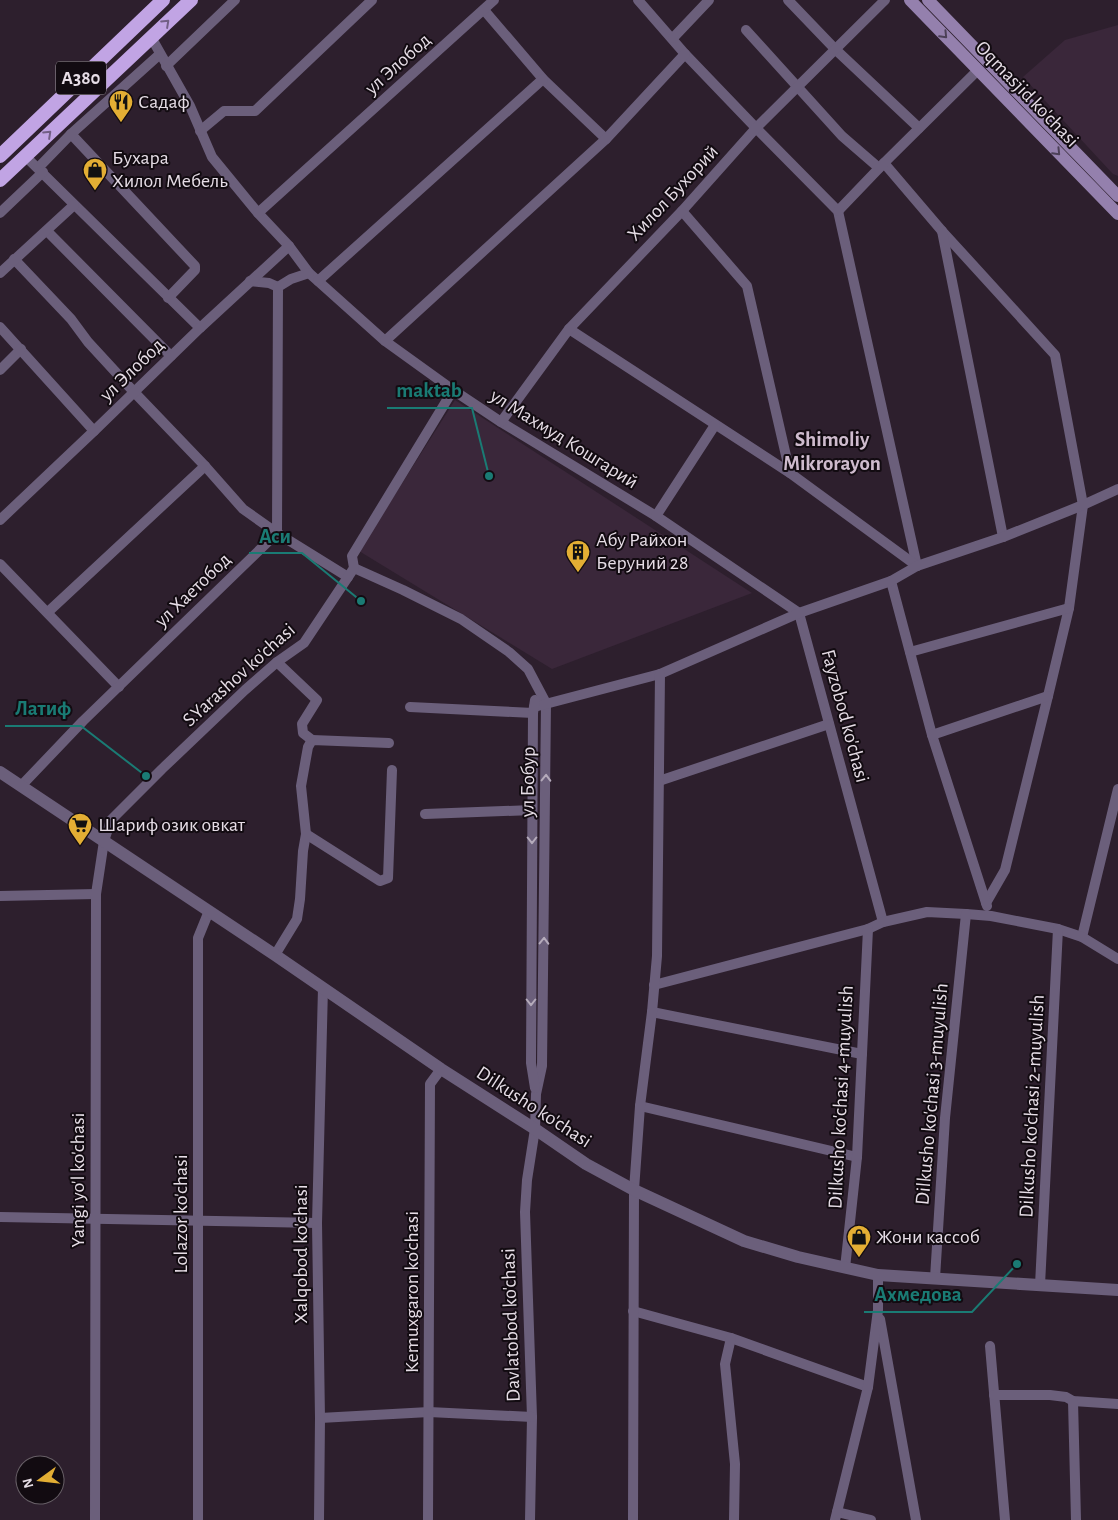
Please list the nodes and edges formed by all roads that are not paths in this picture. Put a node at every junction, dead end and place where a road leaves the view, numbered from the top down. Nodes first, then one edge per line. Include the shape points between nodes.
1 (163, 0) edge
2 (191, 0) edge
3 (236, 0) edge
4 (372, 0) edge
5 (494, 0) edge
6 (638, 0) edge
7 (709, 0) edge
8 (788, 0) edge
9 (885, 0) edge
10 (910, 0) edge
11 (928, 0) edge
12 (484, 10) junction
13 (746, 30) dead end
14 (151, 37) junction
15 (673, 38) junction
16 (835, 48) junction
17 (160, 54) junction
18 (685, 54) junction
19 (166, 66) junction
20 (978, 70) junction
21 (543, 79) junction
22 (797, 86) junction
23 (756, 128) junction
24 (919, 128) junction
25 (200, 131) junction
26 (71, 134) junction
27 (606, 139) junction
28 (0, 156) edge
29 (25, 156) junction
30 (881, 166) junction
31 (40, 170) junction
32 (0, 180) edge
33 (1118, 196) edge
34 (74, 205) junction
35 (838, 210) junction
36 (682, 211) junction
37 (0, 213) edge
38 (258, 213) junction
39 (1118, 214) edge
40 (47, 231) junction
41 (942, 231) junction
42 (289, 246) junction
43 (14, 259) junction
44 (0, 272) edge
45 (309, 273) junction
46 (250, 281) junction
47 (318, 282) junction
48 (278, 287) junction
49 (168, 298) junction
50 (0, 327) edge
51 (200, 328) junction
52 (568, 329) junction
53 (385, 341) junction
54 (20, 349) junction
55 (171, 356) junction
56 (0, 370) edge
57 (453, 390) junction
58 (134, 392) junction
59 (501, 422) junction
60 (715, 425) junction
61 (94, 431) junction
62 (205, 466) junction
63 (790, 473) junction
64 (1118, 488) edge
65 (1083, 505) junction
66 (656, 516) junction
67 (0, 520) edge
68 (277, 533) junction
69 (1003, 536) junction
70 (0, 564) edge
71 (917, 566) junction
72 (351, 572) junction
73 (891, 581) junction
74 (1069, 608) junction
75 (48, 612) junction
76 (799, 614) junction
77 (910, 652) junction
78 (277, 662) junction
79 (660, 674) junction
80 (119, 687) junction
81 (538, 687) junction
82 (1048, 696) junction
83 (546, 703) junction
84 (410, 707) dead end
85 (534, 710) junction
86 (829, 724) junction
87 (932, 735) junction
88 (312, 740) junction
89 (389, 743) dead end
90 (392, 770) dead end
91 (0, 772) edge
92 (659, 781) junction
93 (21, 786) junction
94 (1118, 789) edge
95 (532, 810) junction
96 (425, 814) dead end
97 (306, 834) junction
98 (104, 841) junction
99 (96, 894) junction
100 (0, 896) edge
101 (986, 903) junction
102 (209, 911) junction
103 (966, 914) junction
104 (991, 916) junction
105 (883, 922) junction
106 (868, 929) junction
107 (1058, 929) junction
108 (1082, 937) junction
109 (275, 955) junction
110 (1118, 959) edge
111 (654, 985) junction
112 (322, 988) junction
113 (652, 1012) junction
114 (862, 1054) junction
115 (441, 1068) junction
116 (536, 1094) junction
117 (640, 1106) junction
118 (535, 1129) junction
119 (857, 1156) junction
120 (634, 1190) junction
121 (0, 1217) edge
122 (95, 1220) junction
123 (199, 1222) junction
124 (317, 1223) junction
125 (845, 1268) junction
126 (878, 1275) junction
127 (935, 1278) junction
128 (1040, 1285) junction
129 (1118, 1290) edge
130 (878, 1310) junction
131 (633, 1311) junction
132 (731, 1338) junction
133 (990, 1346) dead end
134 (868, 1387) junction
135 (994, 1395) junction
136 (1073, 1401) junction
137 (1118, 1404) edge
138 (429, 1412) junction
139 (532, 1417) junction
140 (320, 1418) junction
141 (836, 1516) edge
142 (95, 1520) edge
143 (198, 1520) edge
144 (319, 1520) edge
145 (428, 1520) edge
146 (530, 1520) edge
147 (633, 1520) edge
148 (734, 1520) edge
149 (871, 1520) edge
150 (916, 1520) edge
151 (1005, 1520) edge
152 (1076, 1520) edge

1 - 28 highway, A380
14 -> 2 highway, A380
3 - 19 street
4 - 25 street via 255,111 224,111
5 - 12 street, ул Элобод
6 - 15 street
7 - 15 street
8 - 16 street
9 - 16 street, Хилол Бухорий
10 -> 20 main road, Oqmasjid ko'chasi
11 - 33 main road, Oqmasjid ko'chasi
12 - 21 street
12 - 38 street, ул Элобод
13 - 22 street
14 - 17 street, ул Махмуд Кошгарий
29 -> 14 highway, A380
15 - 18 street
16 - 22 street, Хилол Бухорий
16 - 24 street
17 - 19 street, ул Махмуд Кошгарий
17 - 26 street
18 - 23 street
18 - 27 street
19 - 25 street, ул Махмуд Кошгарий via 190,106
20 - 24 street
20 -> 39 main road, Oqmasjid ko'chasi
21 - 27 street
21 - 47 street
22 - 23 street, Хилол Бухорий
22 - 30 street via 842,136
23 - 35 street
23 - 36 street, Хилол Бухорий
24 - 30 street
25 - 38 street, ул Махмуд Кошгарий via 212,156
26 - 31 street
26 - 49 street via 196,266
27 - 53 street
29 - 31 street
29 - 32 highway, A380
30 - 35 street
30 - 41 street
31 - 34 street
31 - 37 street
34 - 40 street
34 - 49 street
35 - 71 street
36 - 52 street, Хилол Бухорий
36 - 63 street via 747,286
38 - 42 street, ул Махмуд Кошгарий
40 - 43 street
40 - 55 street
41 - 65 street via 1055,355
41 - 69 street
42 - 45 street, ул Махмуд Кошгарий
42 - 46 street, ул Элобод
43 - 44 street
43 - 58 street
45 - 47 street, ул Махмуд Кошгарий
45 - 48 street
46 - 48 street
46 - 51 street, ул Элобод
47 - 53 street, ул Махмуд Кошгарий
48 - 68 street
49 - 51 street
50 - 54 street
51 - 55 street, ул Элобод
52 - 59 street, Хилол Бухорий
52 - 60 street
53 - 57 street, ул Махмуд Кошгарий
54 - 56 street
54 - 61 street
55 - 58 street, ул Элобод
57 - 59 street, ул Махмуд Кошгарий
57 - 72 street, S.Yarashov ko'chasi via 352,556
58 - 61 street, ул Элобод
58 - 62 street
59 - 66 street, ул Махмуд Кошгарий
60 - 63 street
60 - 66 street
61 - 67 street, ул Элобод
62 - 68 street via 243,509
62 - 75 street
63 - 71 street
64 - 65 street
65 - 69 street
65 - 74 street
66 - 76 street, ул Махмуд Кошгарий
68 - 72 street
68 - 80 street, ул Хаетобод
69 - 71 street
70 - 75 street
71 - 73 street
72 - 78 street, S.Yarashov ko'chasi via 304,643
72 - 81 street via 403,590 461,619 509,652 528,670
73 - 76 street
73 - 77 street
74 - 77 street
74 - 82 street
75 - 80 street
76 - 79 street
76 - 86 street, Fayzobod ko'chasi
77 - 87 street
78 - 88 street via 317,700 302,724 304,733
78 - 98 street, S.Yarashov ko'chasi via 111,820
79 - 83 street
79 - 92 street
80 - 93 street, ул Хаетобод
81 - 83 street
81 - 85 street
82 - 87 street
82 - 101 street via 1005,870
83 - 85 street
116 -> 83 street, ул Бобур via 542,1066
84 - 85 street
85 - 95 street
86 - 92 street
86 - 105 street, Fayzobod ko'chasi
87 - 101 street
88 - 89 street
88 - 97 street via 301,786
90 - 97 street via 388,878 380,881
91 - 93 street, Dilkusho ko'chasi
92 - 111 street
93 - 98 street, Dilkusho ko'chasi
94 - 108 street
95 - 96 street
95 -> 116 street via 531,1064
97 - 109 street via 297,919
98 - 99 street, Yangi yo'l ko'chasi
98 - 102 street, Dilkusho ko'chasi
99 - 100 street
99 - 122 street, Yangi yo'l ko'chasi
101 - 104 street
102 - 109 street, Dilkusho ko'chasi
102 - 123 street, Lolazor ko'chasi via 198,938
103 - 104 street
103 - 105 street via 928,912
103 - 127 street, Dilkusho ko'chasi 3-muyulish via 945,1118
104 - 107 street
105 - 106 street
106 - 111 street
106 - 114 street, Dilkusho ko'chasi 4-muyulish
107 - 108 street
107 - 128 street, Dilkusho ko'chasi 2-muyulish
108 - 110 street
109 - 112 street, Dilkusho ko'chasi
111 - 113 street
112 - 115 street, Dilkusho ko'chasi
112 - 124 street, Xalqobod ko'chasi
113 - 114 street
113 - 117 street
114 - 119 street, Dilkusho ko'chasi 4-muyulish
115 - 118 street, Dilkusho ko'chasi
115 - 138 street, Kemuxgaron ko'chasi via 430,1084
116 - 118 street, ул Бобур
117 - 119 street
117 - 120 street
118 - 120 street, Dilkusho ko'chasi via 586,1164
118 - 139 street, Davlatobod ko'chasi via 525,1212
119 - 125 street, Dilkusho ko'chasi 4-muyulish
120 - 125 street, Dilkusho ko'chasi via 744,1241
120 - 131 street
121 - 122 street
122 - 123 street
122 - 142 street, Yangi yo'l ko'chasi
123 - 124 street
123 - 143 street, Lolazor ko'chasi
124 - 140 street, Xalqobod ko'chasi
125 - 126 street, Dilkusho ko'chasi
126 - 127 street, Dilkusho ko'chasi
126 - 130 street
127 - 128 street, Dilkusho ko'chasi
128 - 129 street, Dilkusho ko'chasi
130 - 134 street
130 - 150 street
131 - 132 street
131 - 147 street
132 - 134 street
132 - 148 street via 725,1364 735,1464
133 - 135 street
134 - 141 street
135 - 136 street via 1066,1396
135 - 151 street
136 - 137 street
136 - 152 street
138 - 139 street
138 - 140 street
138 - 145 street, Kemuxgaron ko'chasi
139 - 146 street, Davlatobod ko'chasi
140 - 144 street, Xalqobod ko'chasi
141 - 149 street

